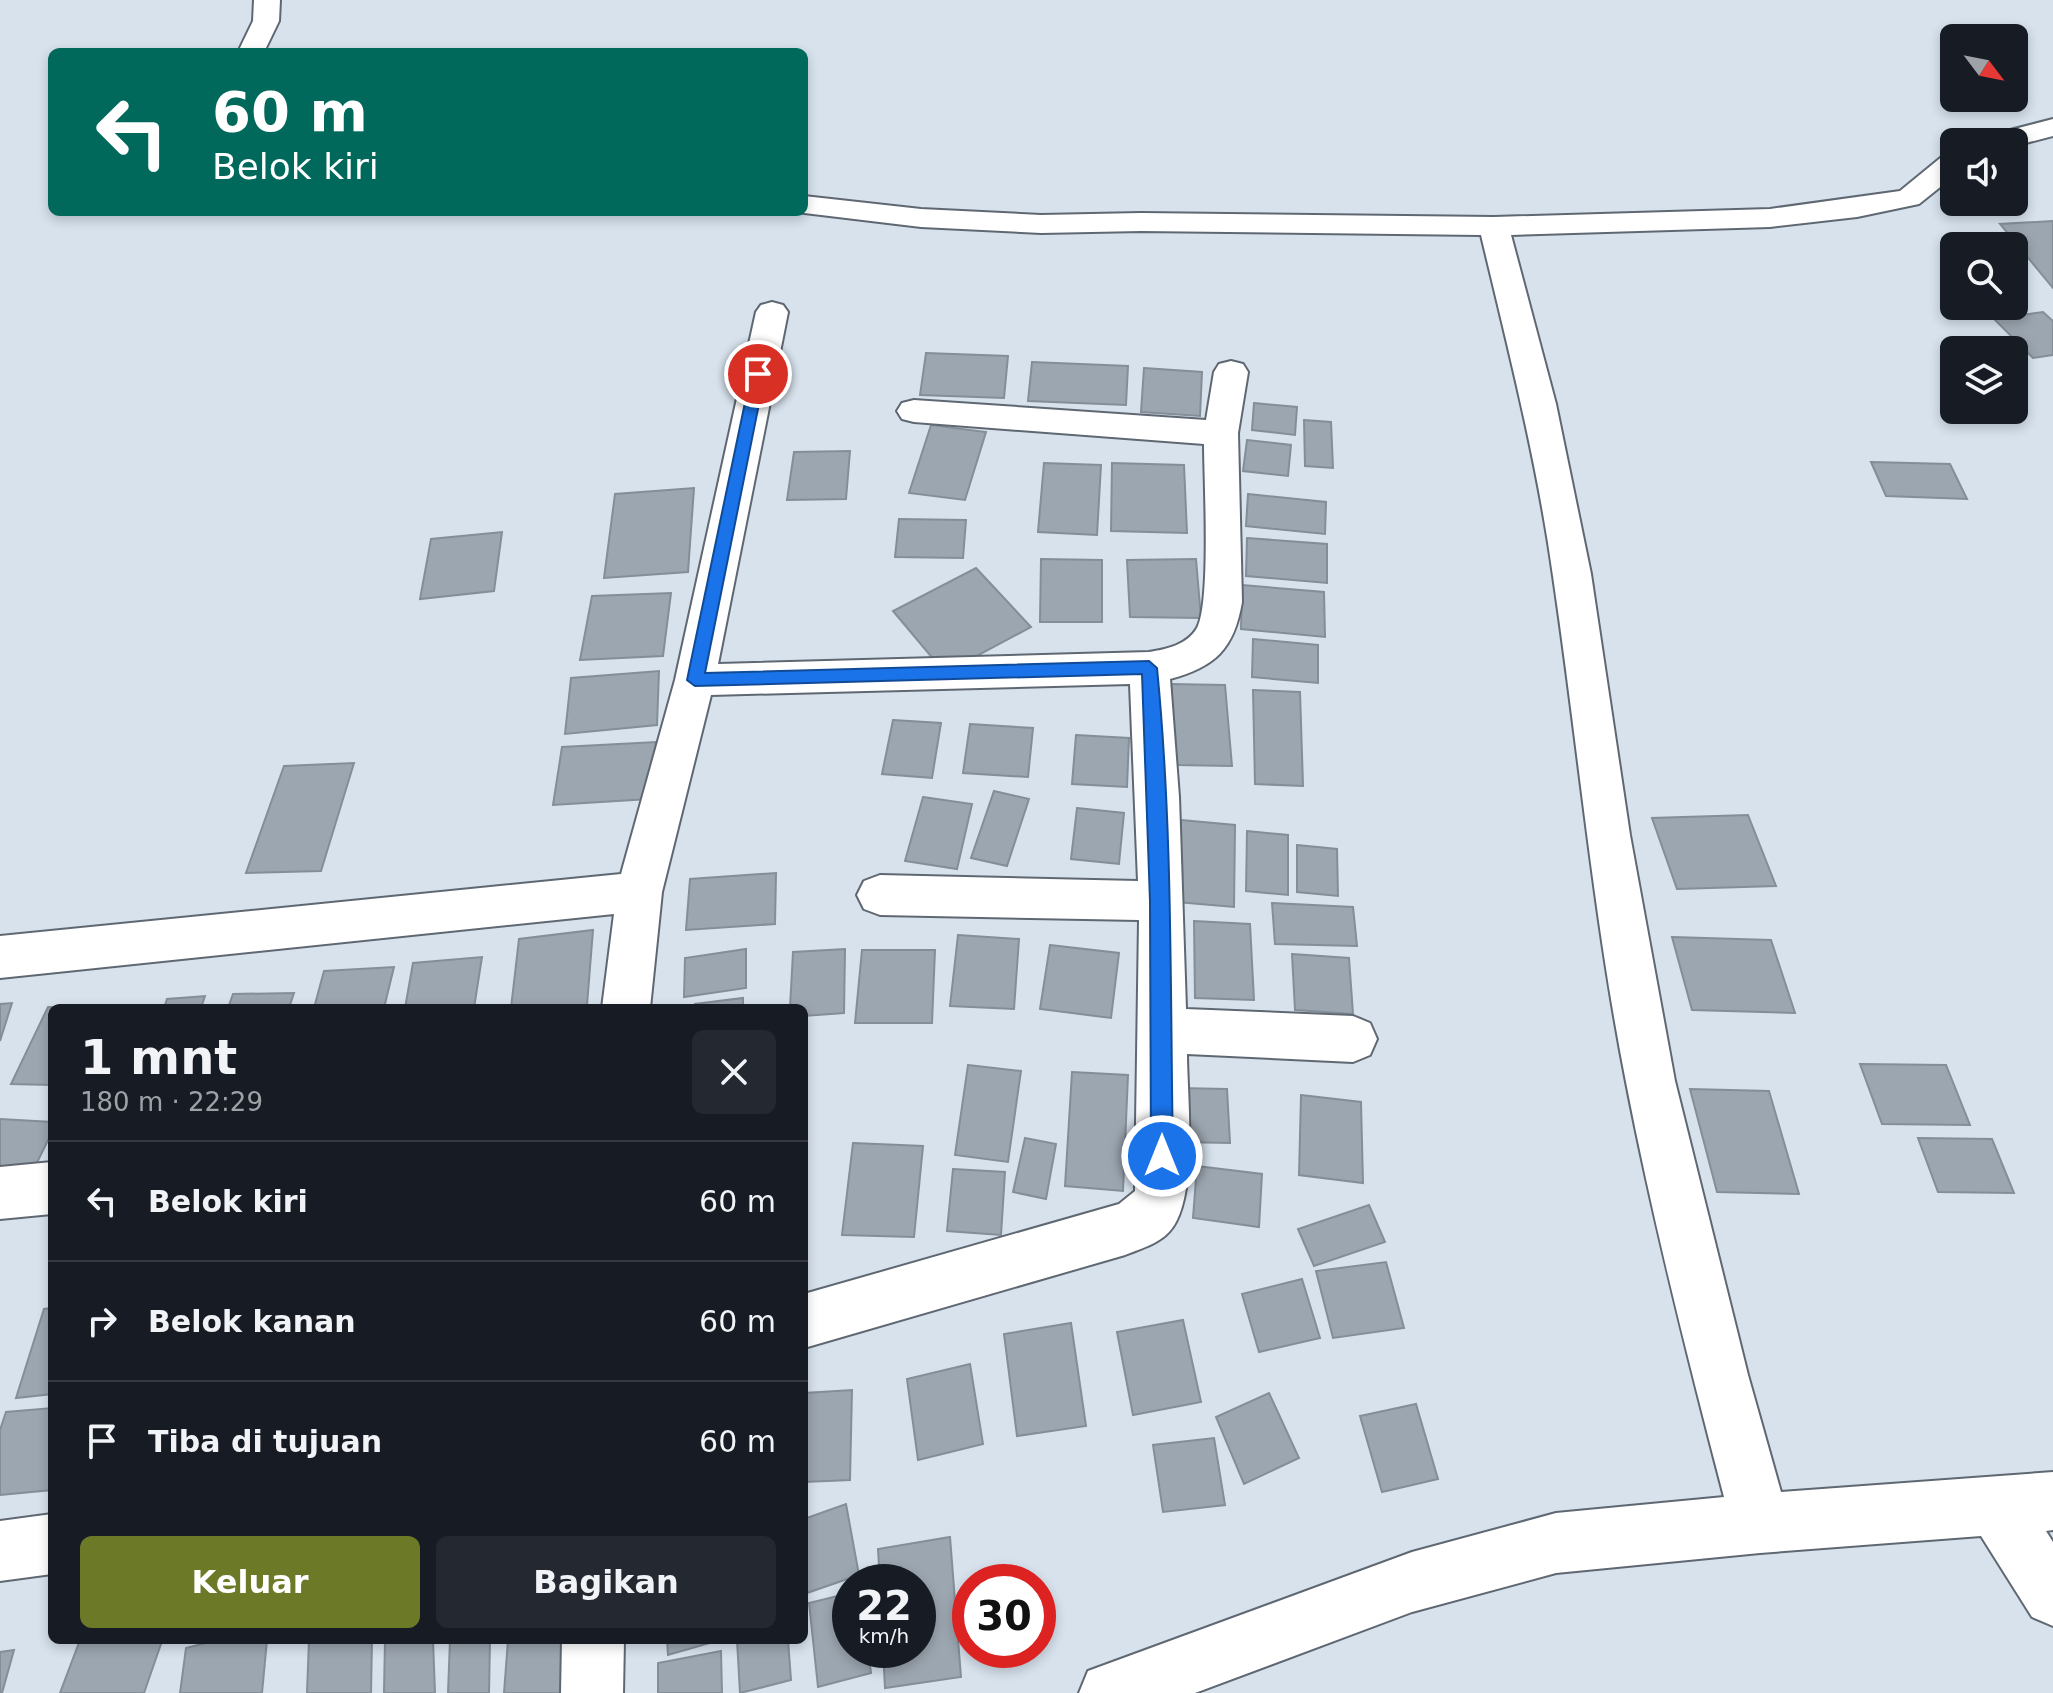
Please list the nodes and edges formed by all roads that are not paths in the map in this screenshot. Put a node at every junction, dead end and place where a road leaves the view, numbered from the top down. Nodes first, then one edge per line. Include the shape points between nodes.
1 (267, 0) edge
2 (253, 48) edge
3 (2053, 127) edge
4 (2028, 134) edge
5 (1940, 173) edge
6 (808, 205) edge
7 (1494, 226) junction
8 (772, 312) dead end
9 (1231, 372) dead end
10 (914, 411) dead end
11 (1221, 433) junction
12 (1149, 668) junction
13 (695, 680) junction
14 (639, 892) junction
15 (880, 895) dead end
16 (1160, 901) junction
17 (0, 957) edge
18 (626, 1004) edge
19 (1162, 1030) junction
20 (1353, 1039) dead end
21 (48, 1188) edge
22 (0, 1193) edge
23 (808, 1320) edge
24 (2053, 1501) edge
25 (1995, 1505) junction
26 (1760, 1523) junction
27 (48, 1545) edge
28 (0, 1551) edge
29 (2053, 1596) edge
30 (593, 1644) edge
31 (592, 1693) edge
32 (1110, 1693) edge

1 - 2 street via 266,21
3 - 4 street
5 - 7 street via 1909,198 1857,208 1770,218
6 - 7 street via 1041,224
7 - 26 street via 1539,404 1572,574 1608,835 1650,1081
8 - 13 street
9 - 11 street
10 - 11 street
11 - 12 street via 1223,602 1218,629 1186,661
12 - 13 street
12 - 16 street
13 - 14 street
14 - 17 street
14 - 18 street
15 - 16 street
16 - 19 street
19 - 20 street
19 - 23 street via 1162,1187 1152,1215 1125,1229
21 - 22 street
24 - 25 street
25 - 26 street
25 - 29 street
26 - 32 street via 1556,1543 1412,1582
27 - 28 street
30 - 31 street

